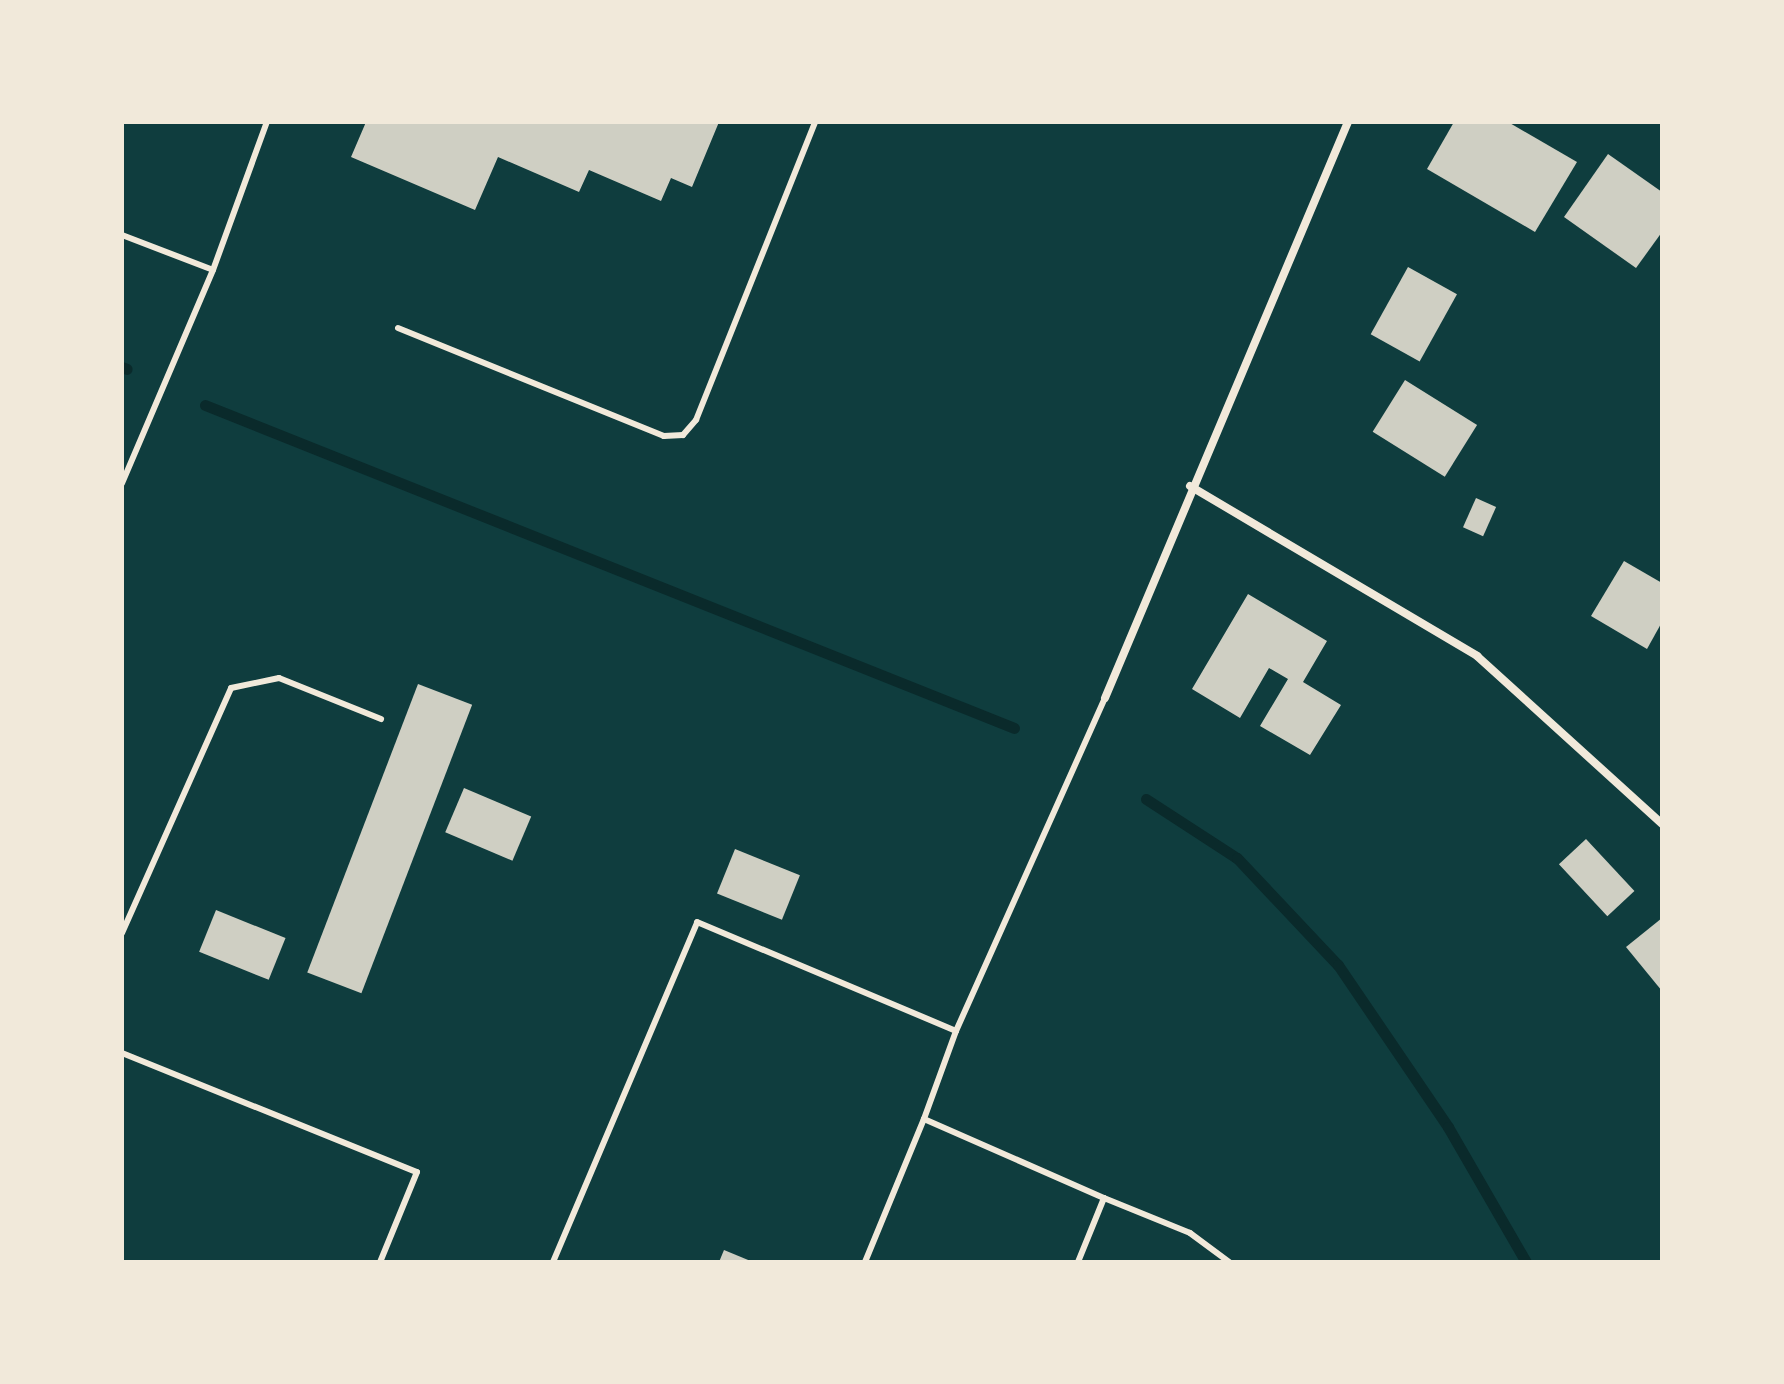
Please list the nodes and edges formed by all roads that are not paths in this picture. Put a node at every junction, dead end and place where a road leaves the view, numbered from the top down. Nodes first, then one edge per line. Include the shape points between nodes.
1 (267, 122) edge
2 (815, 122) edge
3 (1348, 122) edge
4 (122, 235) edge
5 (213, 270) junction
6 (398, 328) dead end
7 (122, 483) edge
8 (1190, 486) junction
9 (1105, 698) joint
10 (381, 719) dead end
11 (1662, 824) edge
12 (122, 933) edge
13 (956, 1031) junction
14 (122, 1053) edge
15 (924, 1119) junction
16 (1104, 1198) junction
17 (380, 1262) edge
18 (553, 1262) edge
19 (865, 1262) edge
20 (1078, 1262) edge
21 (1229, 1262) edge

1 - 5 lane
2 - 6 lane via 696,420 683,435 664,436
3 - 8 street
4 - 5 lane
5 - 7 lane
8 - 9 street
8 - 11 street via 1477,656
9 - 13 lane
10 - 12 lane via 279,678 231,688
13 - 15 lane
13 - 18 lane via 697,922
14 - 17 lane via 417,1172
15 - 16 lane
15 - 19 lane
16 - 20 lane
16 - 21 lane via 1190,1233

